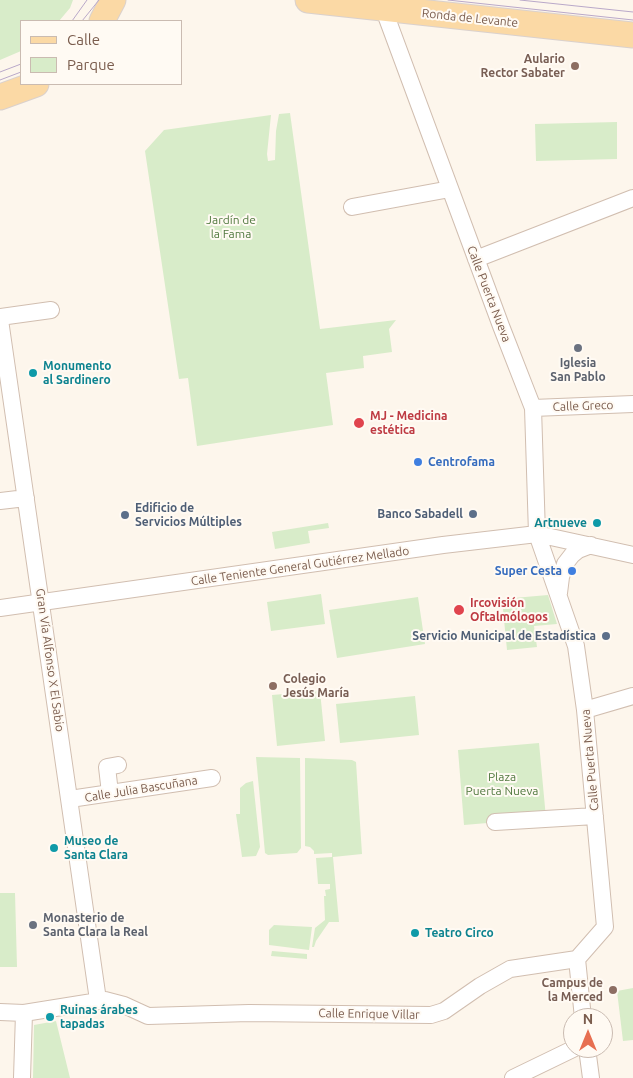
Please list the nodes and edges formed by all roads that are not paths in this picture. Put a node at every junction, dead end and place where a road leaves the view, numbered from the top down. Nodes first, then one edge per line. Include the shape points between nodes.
1 (308, 0) edge
2 (382, 4) edge
3 (633, 35) edge
4 (33, 85) edge
5 (0, 97) edge
6 (450, 189) junction
7 (633, 198) edge
8 (352, 207) dead end
9 (476, 259) junction
10 (51, 310) dead end
11 (0, 318) edge
12 (633, 404) edge
13 (533, 408) junction
14 (26, 498) junction
15 (0, 501) edge
16 (537, 534) junction
17 (590, 545) junction
18 (633, 554) edge
19 (559, 596) junction
20 (42, 603) junction
21 (0, 608) edge
22 (633, 696) edge
23 (586, 710) junction
24 (118, 766) dead end
25 (212, 778) dead end
26 (110, 793) junction
27 (70, 799) junction
28 (595, 816) junction
29 (495, 822) dead end
30 (577, 959) junction
31 (98, 1000) junction
32 (582, 1008) edge
33 (0, 1012) edge
34 (24, 1014) junction
35 (563, 1054) edge
36 (588, 1058) edge
37 (22, 1078) edge
38 (513, 1078) edge
39 (591, 1078) edge

1 - 2 main road, Ronda de Levante
2 - 3 main road, Ronda de Levante
2 - 6 street, Calle Puerta Nueva
4 - 5 main road
6 - 8 street
6 - 9 street, Calle Puerta Nueva
7 - 9 street
9 - 13 street, Calle Puerta Nueva
10 - 11 street
11 - 14 street, Gran Vía Alfonso X El Sabio
12 - 13 street, Calle Greco
13 - 16 street, Calle Puerta Nueva
14 - 15 street
14 - 20 street, Gran Vía Alfonso X El Sabio
16 - 17 street, Calle Teniente General Gutiérrez Mellado
16 - 19 street, Calle Puerta Nueva
16 - 20 street, Calle Teniente General Gutiérrez Mellado
17 - 18 street, Calle Teniente General Gutiérrez Mellado
17 - 19 street, Calle Puerta Nueva via 572,554 565,564
19 - 23 street, Calle Puerta Nueva via 576,646
20 - 21 street, Calle Teniente General Gutiérrez Mellado
20 - 27 street, Gran Vía Alfonso X El Sabio
22 - 23 street
23 - 28 street, Calle Puerta Nueva
24 - 26 street via 107,767
25 - 26 street, Calle Julia Bascuñana
26 - 27 street, Calle Julia Bascuñana
27 - 31 street, Gran Vía Alfonso X El Sabio
28 - 29 street
28 - 30 street, Calle Puerta Nueva via 605,927
30 - 31 street, Calle Enrique Villar via 510,969 444,1011 431,1015 250,1012 148,1016 112,1001
30 - 32 street
31 - 34 street
33 - 34 street
34 - 37 street
35 - 38 street
36 - 39 street

